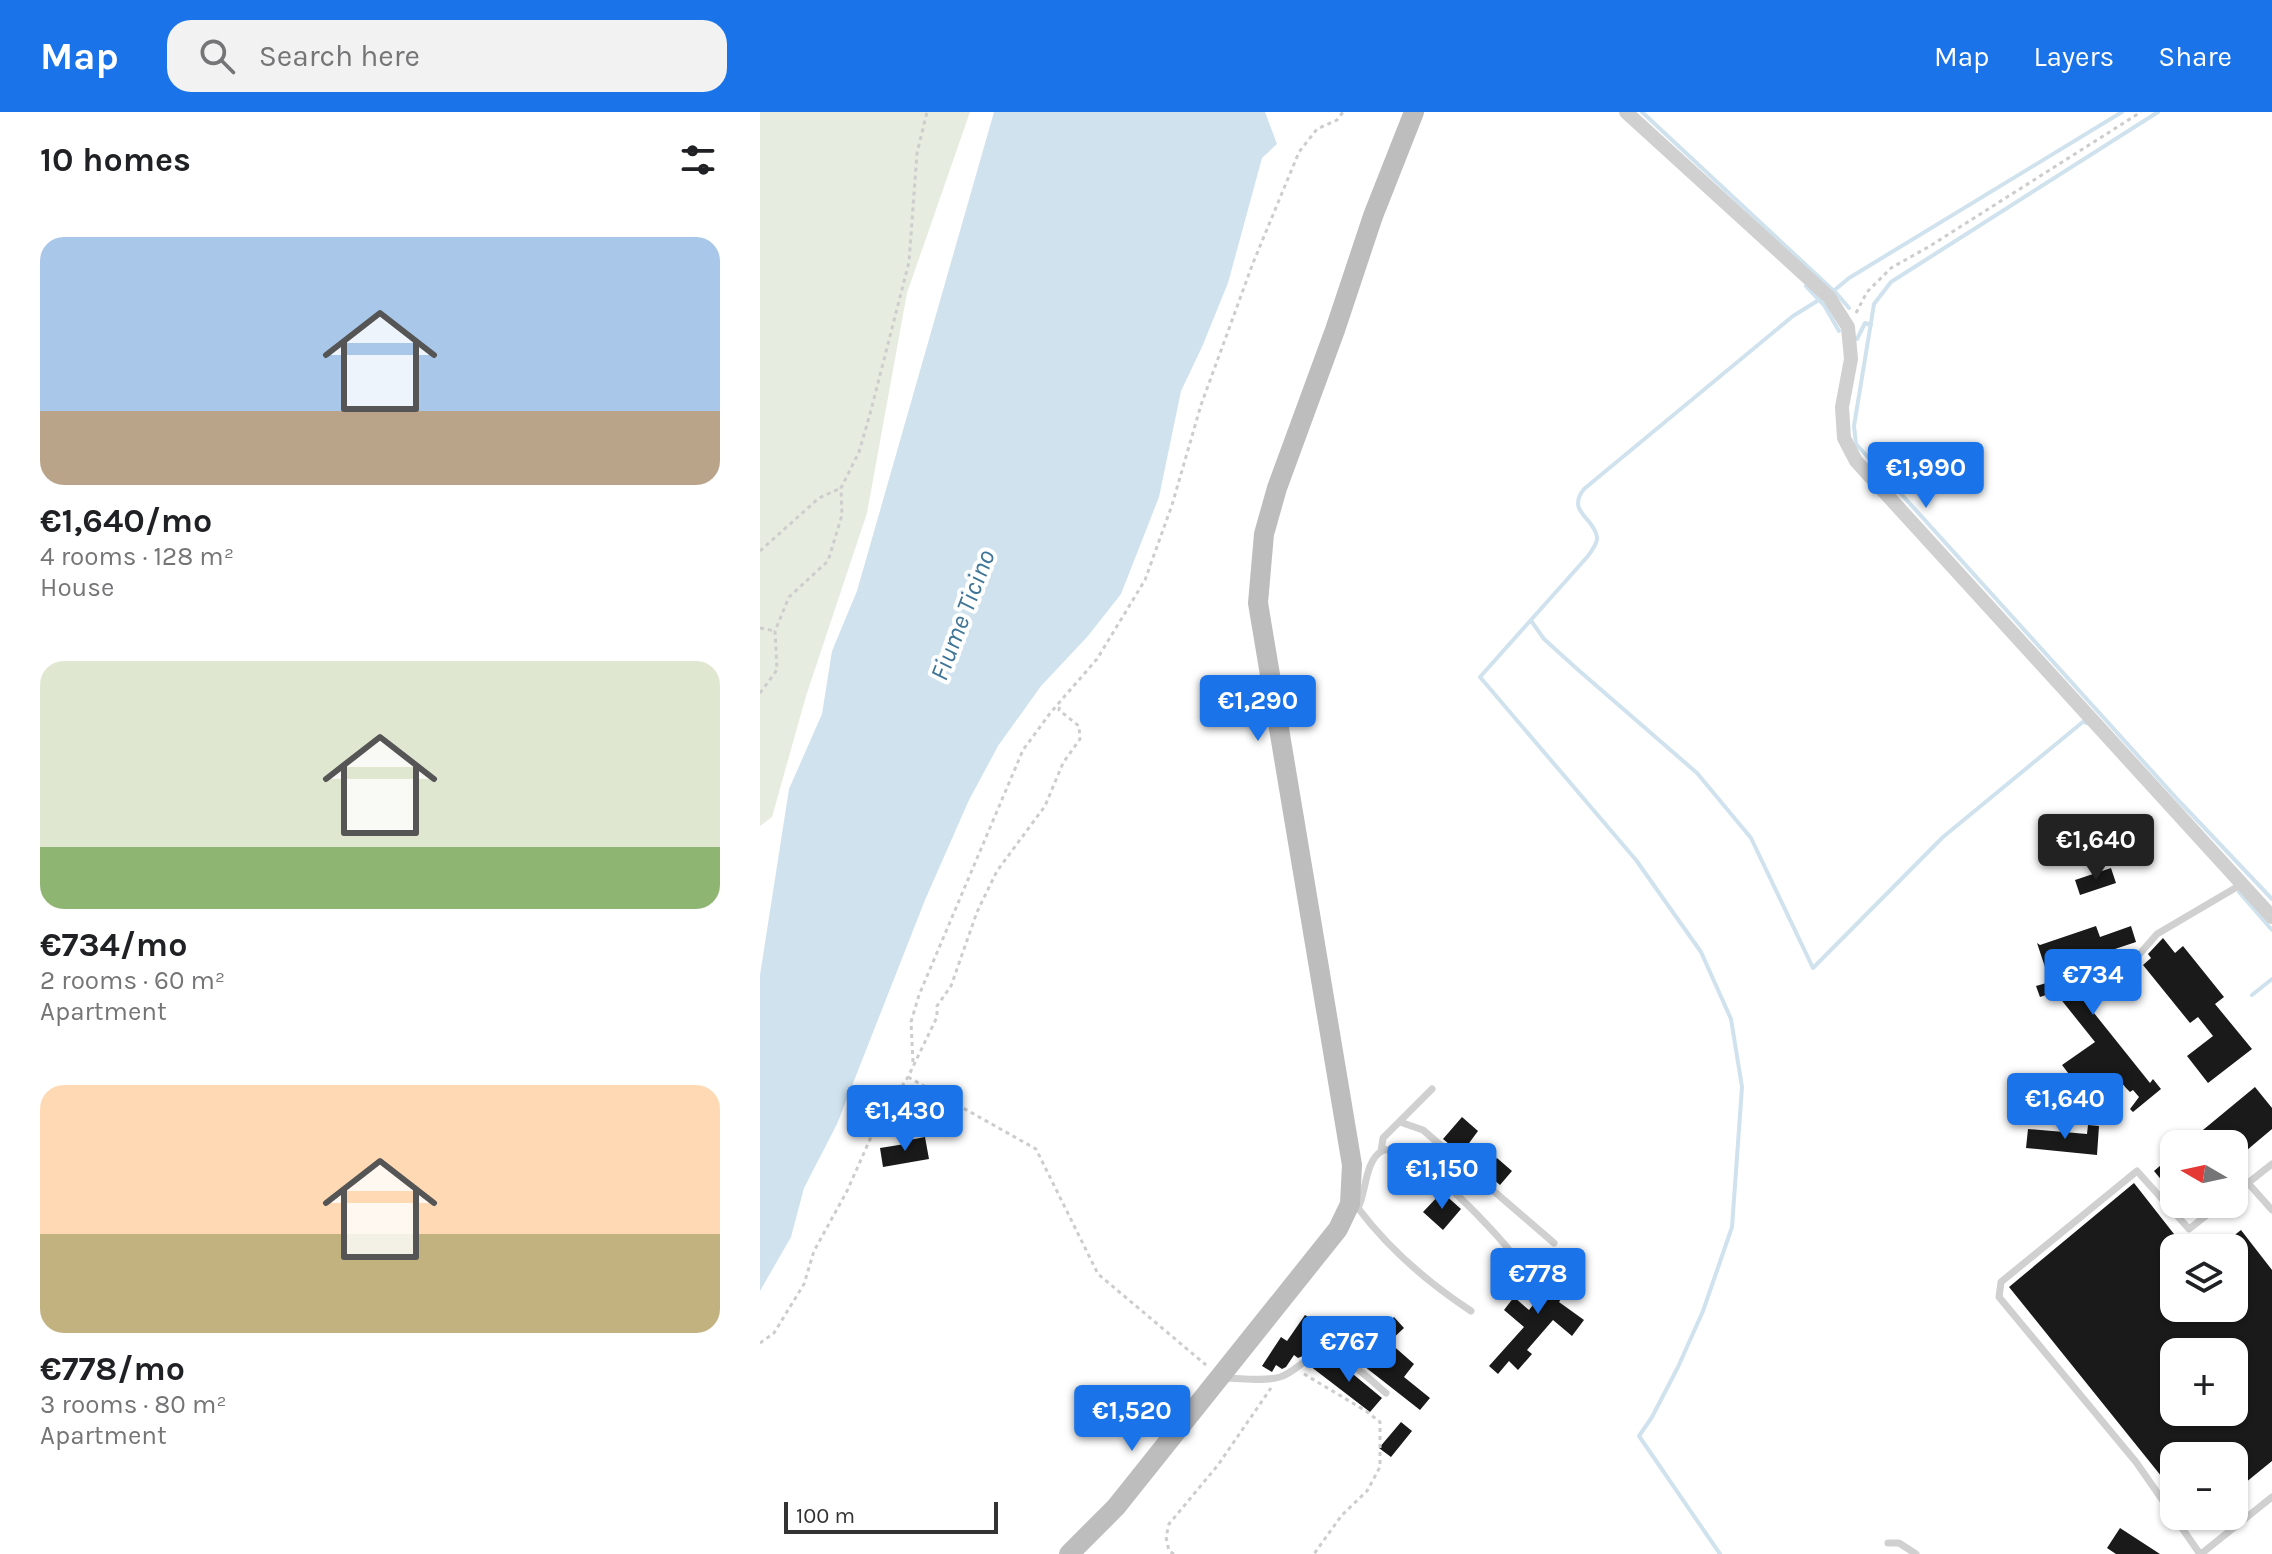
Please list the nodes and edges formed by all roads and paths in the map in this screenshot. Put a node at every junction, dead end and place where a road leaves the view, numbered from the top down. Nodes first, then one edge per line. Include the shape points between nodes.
1 (927, 112) edge
2 (1343, 112) edge
3 (1414, 112) edge
4 (1626, 112) edge
5 (2141, 112) edge
6 (1848, 327) junction
7 (841, 488) junction
8 (760, 551) edge
9 (760, 628) edge
10 (775, 631) junction
11 (760, 693) edge
12 (1060, 702) junction
13 (2242, 884) junction
14 (2272, 917) edge
15 (2131, 964) dead end
16 (913, 1062) junction
17 (908, 1077) junction
18 (1432, 1089) dead end
19 (1400, 1122) junction
20 (1381, 1151) junction
21 (2272, 1164) edge
22 (2248, 1183) joint
23 (2160, 1197) edge
24 (1354, 1206) junction
25 (2272, 1210) edge
26 (2179, 1218) edge
27 (2203, 1218) edge
28 (1554, 1243) dead end
29 (1531, 1282) dead end
30 (1471, 1311) dead end
31 (760, 1343) edge
32 (1295, 1371) junction
33 (1221, 1378) junction
34 (1277, 1378) junction
35 (1386, 1393) dead end
36 (2272, 1497) edge
37 (1888, 1543) dead end
38 (1069, 1554) edge
39 (1174, 1554) edge
40 (1314, 1554) edge
41 (1916, 1554) edge
42 (2201, 1554) edge

1 - 7 path via 917,153 909,262 859,452
2 - 12 path via 1317,129 1299,152 1201,405 1145,580 1097,659
3 - 24 street via 1277,488 1264,534 1258,603 1339,1082
4 - 6 street via 1829,297
5 - 6 path via 1891,268 1867,292
6 - 13 street via 1851,359 1842,407 1844,438 1856,461
7 - 8 path via 819,498
7 - 10 path via 842,515 828,561 789,597
9 - 10 path
10 - 11 path via 777,670
12 - 16 path via 1023,750 919,995 911,1022
12 - 16 path via 1059,710 1079,726 1080,739 1045,806 997,871 951,986
13 - 14 street
13 - 15 lane via 2157,934
16 - 17 path
17 - 31 path via 875,1128 814,1251 804,1284 774,1333
17 - 33 path via 1036,1149 1098,1274
18 - 19 lane
19 - 20 lane via 1383,1138
19 - 28 lane via 1423,1130
20 - 24 lane via 1364,1197
20 - 29 lane via 1403,1151 1441,1182 1510,1250
21 - 22 lane
22 - 25 lane
23 - 42 lane via 2137,1171 2001,1282 1999,1297 2136,1462
24 - 30 lane via 1439,1290
24 - 33 street
26 - 27 lane via 2189,1229
32 - 34 lane
32 - 35 lane via 1311,1357 1330,1354
32 - 40 path via 1380,1422 1380,1467 1367,1491
33 - 34 lane
33 - 38 street via 1116,1507
34 - 39 path via 1218,1465 1169,1524 1166,1537
36 - 42 lane
37 - 41 lane via 1899,1543

